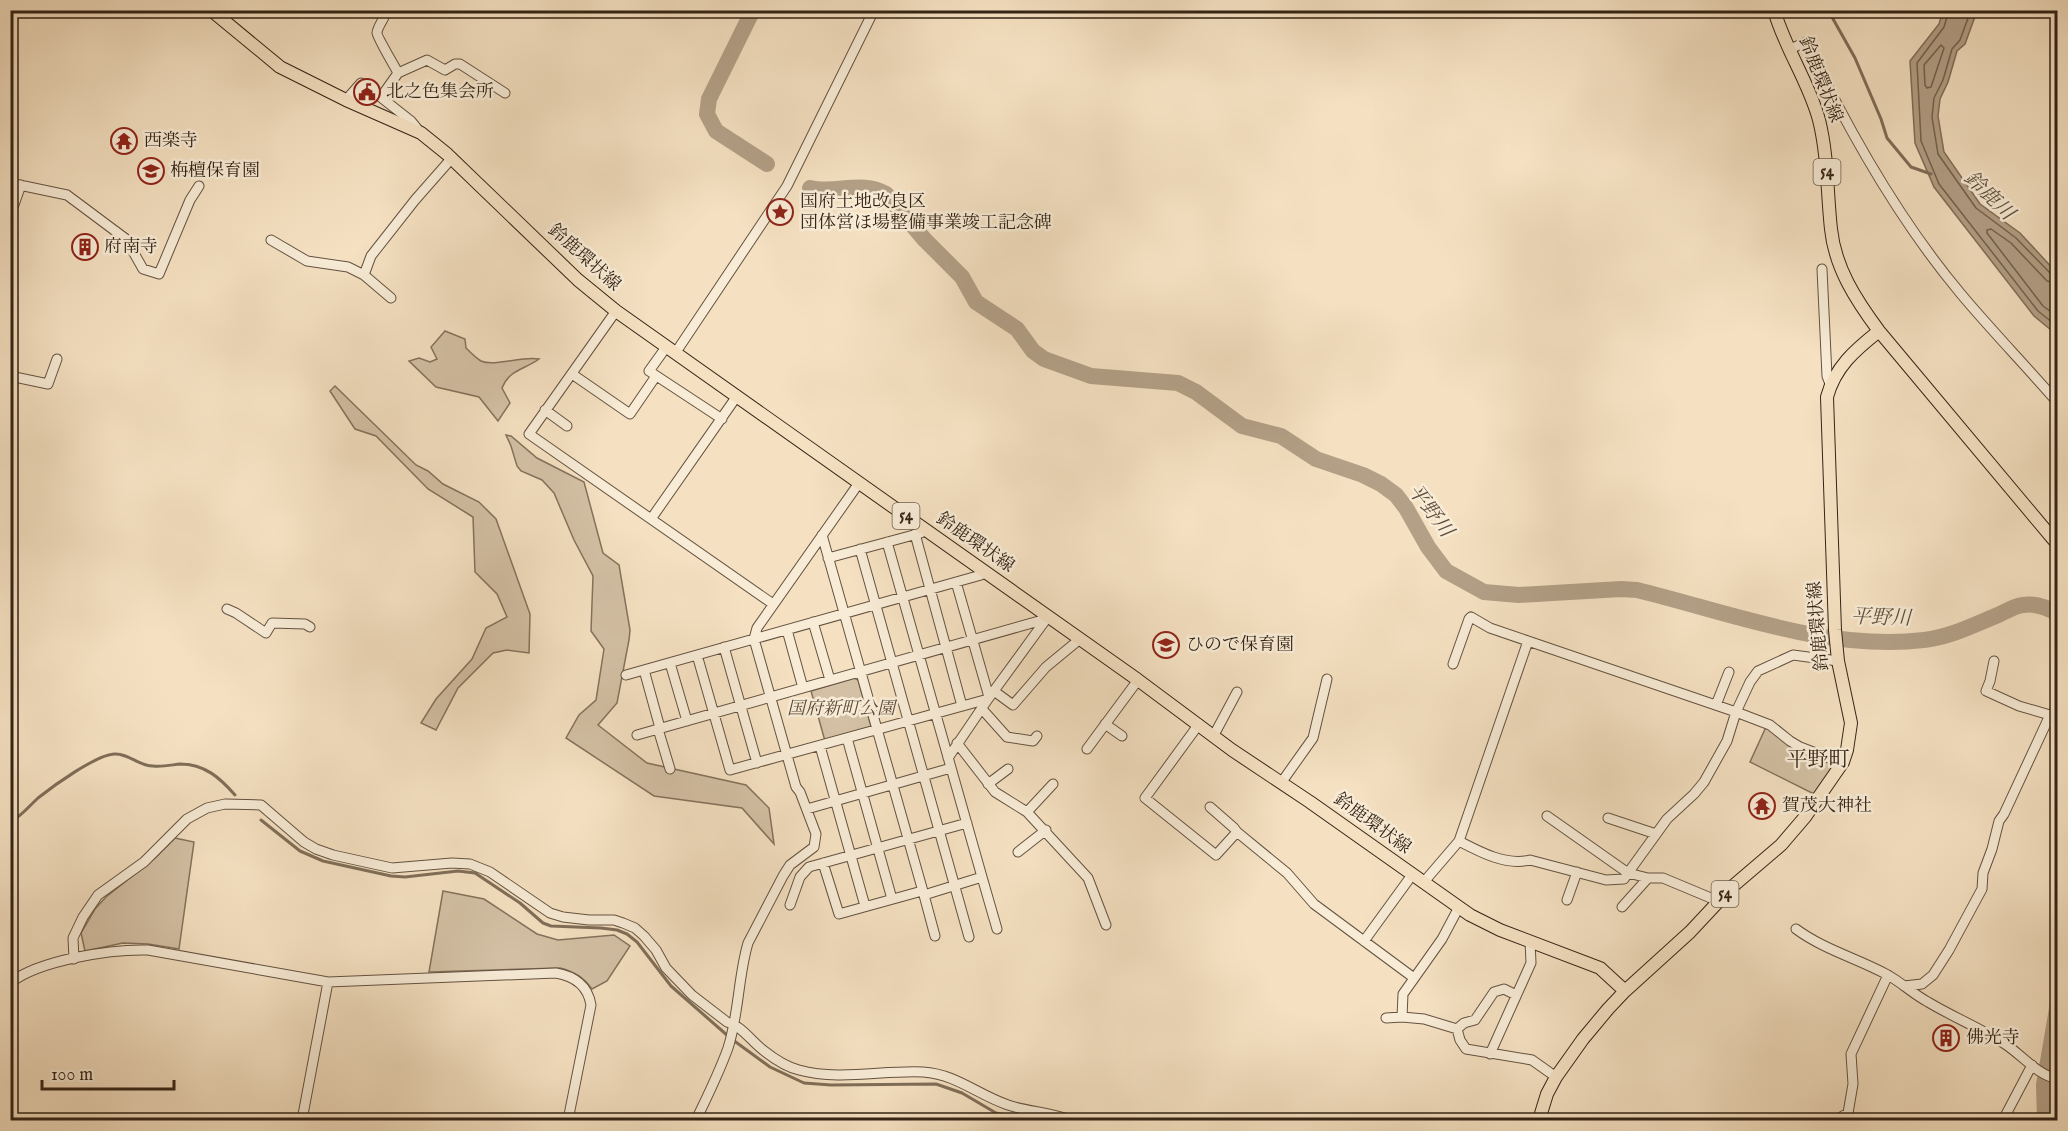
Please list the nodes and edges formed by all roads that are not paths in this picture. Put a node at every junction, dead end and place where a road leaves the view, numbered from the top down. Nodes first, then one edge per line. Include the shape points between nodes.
1 (211, 10) edge
2 (387, 10) edge
3 (874, 10) edge
4 (1774, 10) edge
5 (1790, 50) junction
6 (398, 73) junction
7 (505, 93) dead end
8 (381, 97) junction
9 (346, 100) junction
10 (421, 133) junction
11 (452, 159) junction
12 (10, 183) edge
13 (21, 185) junction
14 (199, 186) dead end
15 (10, 216) edge
16 (271, 240) dead end
17 (1822, 269) dead end
18 (364, 275) junction
19 (391, 298) dead end
20 (616, 310) junction
21 (10, 330) edge
22 (1879, 331) junction
23 (10, 340) edge
24 (671, 349) junction
25 (57, 359) dead end
26 (572, 374) junction
27 (10, 376) edge
28 (656, 376) junction
29 (1830, 384) junction
30 (737, 396) junction
31 (2058, 403) edge
32 (545, 410) junction
33 (722, 419) junction
34 (567, 426) dead end
35 (859, 483) junction
36 (651, 519) junction
37 (920, 532) junction
38 (822, 535) junction
39 (887, 542) junction
40 (2058, 545) edge
41 (860, 549) junction
42 (828, 558) junction
43 (986, 572) junction
44 (956, 582) junction
45 (929, 590) junction
46 (903, 597) junction
47 (773, 604) junction
48 (875, 605) junction
49 (227, 609) dead end
50 (844, 614) junction
51 (1048, 618) junction
52 (813, 622) junction
53 (310, 627) dead end
54 (787, 630) junction
55 (754, 639) junction
56 (1080, 639) junction
57 (972, 640) junction
58 (1528, 641) junction
59 (724, 647) junction
60 (946, 648) junction
61 (697, 655) junction
62 (919, 655) junction
63 (1838, 661) junction
64 (1994, 661) dead end
65 (670, 663) junction
66 (892, 663) junction
67 (1453, 664) dead end
68 (644, 670) junction
69 (860, 672) junction
70 (1729, 672) dead end
71 (626, 675) dead end
72 (1327, 679) dead end
73 (830, 680) junction
74 (1137, 680) junction
75 (803, 688) junction
76 (1237, 692) dead end
77 (990, 696) junction
78 (771, 697) junction
79 (741, 705) junction
80 (1716, 705) junction
81 (962, 706) junction
82 (982, 709) junction
83 (1736, 712) junction
84 (2054, 712) edge
85 (714, 713) junction
86 (935, 714) junction
87 (687, 721) junction
88 (909, 721) junction
89 (1105, 724) junction
90 (1199, 724) junction
91 (659, 728) junction
92 (877, 729) junction
93 (637, 735) dead end
94 (1214, 735) junction
95 (1037, 736) dead end
96 (1122, 736) dead end
97 (847, 738) junction
98 (957, 743) junction
99 (820, 746) junction
100 (1086, 749) dead end
101 (787, 755) junction
102 (948, 758) junction
103 (757, 763) junction
104 (1842, 763) junction
105 (951, 768) junction
106 (670, 769) dead end
107 (1008, 769) dead end
108 (924, 776) junction
109 (1281, 783) junction
110 (988, 784) junction
111 (1053, 784) dead end
112 (893, 785) junction
113 (862, 793) junction
114 (835, 801) junction
115 (1210, 807) dead end
116 (807, 809) junction
117 (1027, 812) junction
118 (1547, 816) dead end
119 (1608, 818) dead end
120 (967, 823) junction
121 (1046, 830) junction
122 (939, 831) junction
123 (1237, 832) junction
124 (1656, 834) junction
125 (908, 840) junction
126 (1459, 841) junction
127 (878, 848) junction
128 (1018, 852) dead end
129 (851, 855) junction
130 (823, 863) junction
131 (1577, 872) junction
132 (1628, 873) junction
133 (982, 878) junction
134 (1648, 878) junction
135 (1418, 879) junction
136 (954, 886) junction
137 (923, 893) junction
138 (892, 899) junction
139 (1568, 900) dead end
140 (1718, 901) junction
141 (790, 905) dead end
142 (866, 906) junction
143 (1459, 907) junction
144 (1622, 907) dead end
145 (1106, 925) dead end
146 (997, 929) dead end
147 (1796, 929) dead end
148 (935, 936) dead end
149 (969, 937) dead end
150 (1364, 941) junction
151 (1530, 941) junction
152 (74, 959) junction
153 (1888, 975) junction
154 (1414, 978) junction
155 (328, 982) junction
156 (10, 983) edge
157 (1904, 986) junction
158 (1625, 990) junction
159 (1516, 995) junction
160 (1402, 1017) junction
161 (1386, 1018) dead end
162 (733, 1027) junction
163 (1457, 1029) junction
164 (1490, 1054) junction
165 (2035, 1068) junction
166 (1556, 1077) junction
167 (2055, 1079) edge
168 (302, 1120) edge
169 (568, 1120) edge
170 (696, 1120) edge
171 (1071, 1120) edge
172 (1539, 1120) edge
173 (1836, 1120) edge
174 (2003, 1120) edge

1 - 9 main road, 鈴鹿環状線 / 54 via 280,67
2 - 6 street via 377,32
3 - 24 street via 787,186
4 - 5 main road, 鈴鹿環状線 / 54
5 - 22 main road, 鈴鹿環状線 / 54 via 1822,132 1831,230 1838,260 1853,294
5 - 31 street via 1806,42 1847,124 1912,228 1960,292
6 - 7 street via 427,60 445,70 460,64
6 - 8 street
8 - 9 street via 361,83
8 - 10 street
9 - 10 main road, 鈴鹿環状線 / 54
10 - 11 main road, 鈴鹿環状線 / 54
11 - 18 street via 371,256
11 - 20 main road, 鈴鹿環状線 / 54 via 578,280
12 - 13 street
13 - 14 street via 67,195 126,238 143,269 159,274
13 - 15 street
16 - 18 street via 307,261 348,267
17 - 29 street
18 - 19 street
20 - 24 main road, 鈴鹿環状線 / 54
20 - 26 street
21 - 23 street
22 - 29 main road via 1843,363
22 - 40 main road, 鈴鹿環状線 / 54
24 - 28 street via 649,371
24 - 30 main road, 鈴鹿環状線 / 54
25 - 27 street via 48,384
26 - 28 street via 630,414
26 - 32 street
28 - 33 street
29 - 63 main road, 鈴鹿環状線 / 54 via 1827,397
30 - 33 street
30 - 35 main road, 鈴鹿環状線 / 54
32 - 34 street
32 - 36 street via 530,434
33 - 36 street
35 - 37 main road, 鈴鹿環状線 / 54
35 - 38 street
36 - 47 street
37 - 39 street
37 - 43 main road, 鈴鹿環状線 / 54
37 - 45 street
38 - 42 street
38 - 47 street
39 - 41 street
39 - 46 street
41 - 42 street
41 - 48 street
42 - 50 street
43 - 44 street
43 - 51 main road, 鈴鹿環状線 / 54
44 - 45 street
44 - 57 street
45 - 46 street
45 - 60 street
46 - 48 street
46 - 62 street
47 - 55 street
48 - 50 street
48 - 66 street
49 - 53 street via 266,633 272,623
50 - 52 street
50 - 69 street
51 - 56 main road, 鈴鹿環状線 / 54
51 - 57 street
51 - 77 street
52 - 54 street
52 - 73 street
54 - 55 street
54 - 75 street
55 - 59 street
55 - 78 street
56 - 74 main road, 鈴鹿環状線 / 54
56 - 77 street via 1046,667 1013,705
57 - 60 street
57 - 77 street
58 - 67 street via 1471,617
58 - 80 street
58 - 126 street
59 - 61 street
59 - 79 street
60 - 62 street
60 - 81 street
61 - 65 street
61 - 85 street
62 - 66 street
62 - 86 street
63 - 83 street via 1793,655 1758,671
63 - 104 main road, 鈴鹿環状線 / 54 via 1851,723
64 - 84 street via 1986,691 2019,706
65 - 68 street
65 - 87 street
66 - 69 street
66 - 88 street
68 - 71 street
68 - 91 street
69 - 73 street
69 - 92 street
70 - 80 street
72 - 109 street via 1313,738
73 - 75 street
74 - 89 street
74 - 90 main road, 鈴鹿環状線 / 54
75 - 78 street
76 - 94 street
77 - 81 street
77 - 82 street
78 - 79 street
78 - 101 street
79 - 85 street
79 - 103 street
80 - 83 street
81 - 86 street
82 - 95 street via 1007,737 1033,741
82 - 98 street
83 - 104 street via 1770,725 1800,747
83 - 124 street via 1727,741 1704,782
84 - 157 street via 1999,821 1982,889 1967,918 1933,975 1922,984
85 - 87 street
85 - 103 street via 730,770
86 - 88 street
86 - 102 street
87 - 91 street
88 - 92 street
88 - 108 street
89 - 96 street
89 - 100 street
90 - 94 main road, 鈴鹿環状線 / 54
90 - 123 street via 1145,798 1216,855
91 - 93 street
91 - 106 street
92 - 97 street
92 - 112 street
94 - 109 main road, 鈴鹿環状線 / 54
97 - 99 street
97 - 113 street
98 - 102 street
98 - 110 street
99 - 101 street
99 - 114 street
101 - 103 street
101 - 116 street
102 - 105 street
104 - 140 main road, 鈴鹿環状線 / 54 via 1781,845
105 - 108 street
105 - 120 street
107 - 110 street
108 - 112 street
108 - 122 street
109 - 135 main road, 鈴鹿環状線 / 54
110 - 117 street via 1002,798
111 - 117 street
112 - 113 street
112 - 125 street
113 - 114 street
113 - 127 street
114 - 116 street
114 - 129 street
115 - 123 street
116 - 162 street via 816,834 814,848 790,865 748,943
117 - 121 street
118 - 132 street
119 - 124 street
120 - 122 street
120 - 133 street
121 - 128 street
121 - 145 street via 1088,878
122 - 125 street
122 - 136 street
123 - 150 street via 1287,873 1314,904
124 - 132 street
125 - 127 street
125 - 137 street
126 - 131 street via 1505,860 1530,860
126 - 135 street
127 - 129 street
127 - 138 street
129 - 130 street
129 - 142 street
130 - 141 street via 803,872
130 - 142 street via 839,914
131 - 132 street via 1606,880 1624,879
131 - 139 street
132 - 134 street
133 - 136 street
133 - 146 street
134 - 140 street via 1664,878
134 - 144 street
135 - 143 main road, 鈴鹿環状線 / 54
135 - 150 street
136 - 137 street
136 - 149 street
137 - 138 street
137 - 148 street
138 - 142 street
140 - 158 main road, 鈴鹿環状線 / 54 via 1690,932
143 - 151 main road, 鈴鹿環状線 / 54 via 1500,930
143 - 154 street
147 - 153 street via 1813,942
150 - 154 street
151 - 158 main road, 鈴鹿環状線 / 54 via 1600,968
151 - 159 street via 1531,962
152 - 155 street via 148,950
152 - 156 street via 35,968
152 - 162 street via 73,938 98,895 144,862 187,819 225,804 261,805 316,849 392,868 470,864 490,872 550,913 623,923 644,936 666,968 692,995
153 - 157 street
153 - 173 street via 1851,1054 1853,1084 1848,1113
154 - 160 street via 1403,994
155 - 168 street
155 - 169 street via 556,973 574,979 585,990 591,1005
157 - 165 street via 2006,1045
158 - 166 main road, 鈴鹿環状線 / 54
159 - 163 street via 1504,989 1494,992 1475,1020
159 - 164 street
160 - 161 street
160 - 163 street via 1424,1018
162 - 170 street via 728,1048
162 - 171 street via 796,1069 822,1074 935,1073 1011,1106
163 - 164 street via 1466,1049
164 - 166 street via 1532,1060
165 - 167 street
165 - 174 street
166 - 172 main road, 鈴鹿環状線 / 54

